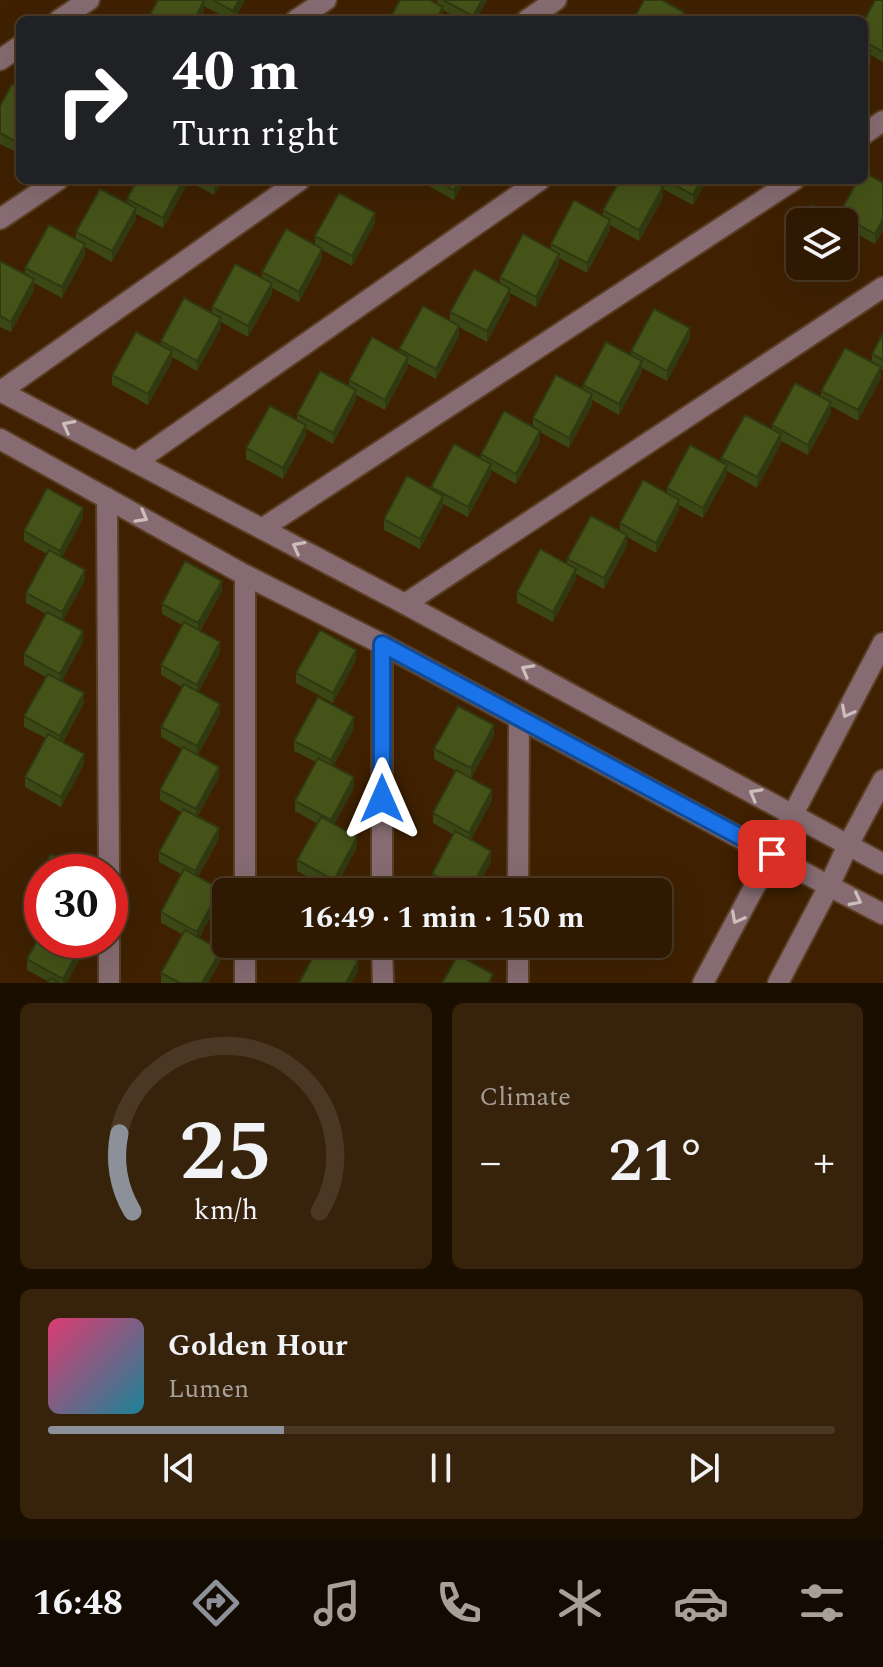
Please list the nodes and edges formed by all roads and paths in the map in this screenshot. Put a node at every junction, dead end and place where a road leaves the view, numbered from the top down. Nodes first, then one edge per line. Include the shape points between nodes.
1 (89, 0) edge
2 (326, 0) edge
3 (556, 0) edge
4 (65, 16) edge
5 (302, 16) edge
6 (533, 16) edge
7 (52, 184) edge
8 (294, 184) edge
9 (534, 184) edge
10 (788, 184) edge
11 (0, 219) edge
12 (883, 287) edge
13 (0, 391) edge
14 (0, 439) edge
15 (136, 462) junction
16 (107, 498) junction
17 (263, 528) junction
18 (245, 575) junction
19 (405, 604) junction
20 (883, 643) edge
21 (382, 644) junction
22 (519, 719) junction
23 (883, 780) edge
24 (792, 815) junction
25 (848, 845) junction
26 (109, 854) edge
27 (772, 854) junction
28 (883, 864) edge
29 (245, 878) edge
30 (382, 878) edge
31 (518, 878) edge
32 (829, 886) junction
33 (883, 914) edge
34 (109, 958) edge
35 (245, 958) edge
36 (382, 958) edge
37 (518, 958) edge
38 (109, 983) edge
39 (245, 983) edge
40 (383, 983) edge
41 (518, 983) edge
42 (703, 983) edge
43 (778, 983) edge

1 - 4 street
2 - 5 street
3 - 6 street
7 - 11 street
8 - 13 street
9 - 15 street
10 - 17 street
12 - 19 street
15 -> 13 street
14 - 16 street
15 - 17 street
16 -> 18 street
16 - 26 street
19 -> 17 street
18 - 21 street
18 - 29 street
24 -> 19 street
20 -> 24 street
21 - 22 street
21 - 30 street
22 - 27 street
22 - 31 street
23 - 25 street
24 - 25 street
24 - 27 street
25 - 28 street
25 - 32 street
27 - 32 street
27 -> 42 street
32 -> 33 street
32 - 43 street
34 - 38 street
35 - 39 street
36 - 40 street
37 - 41 street

